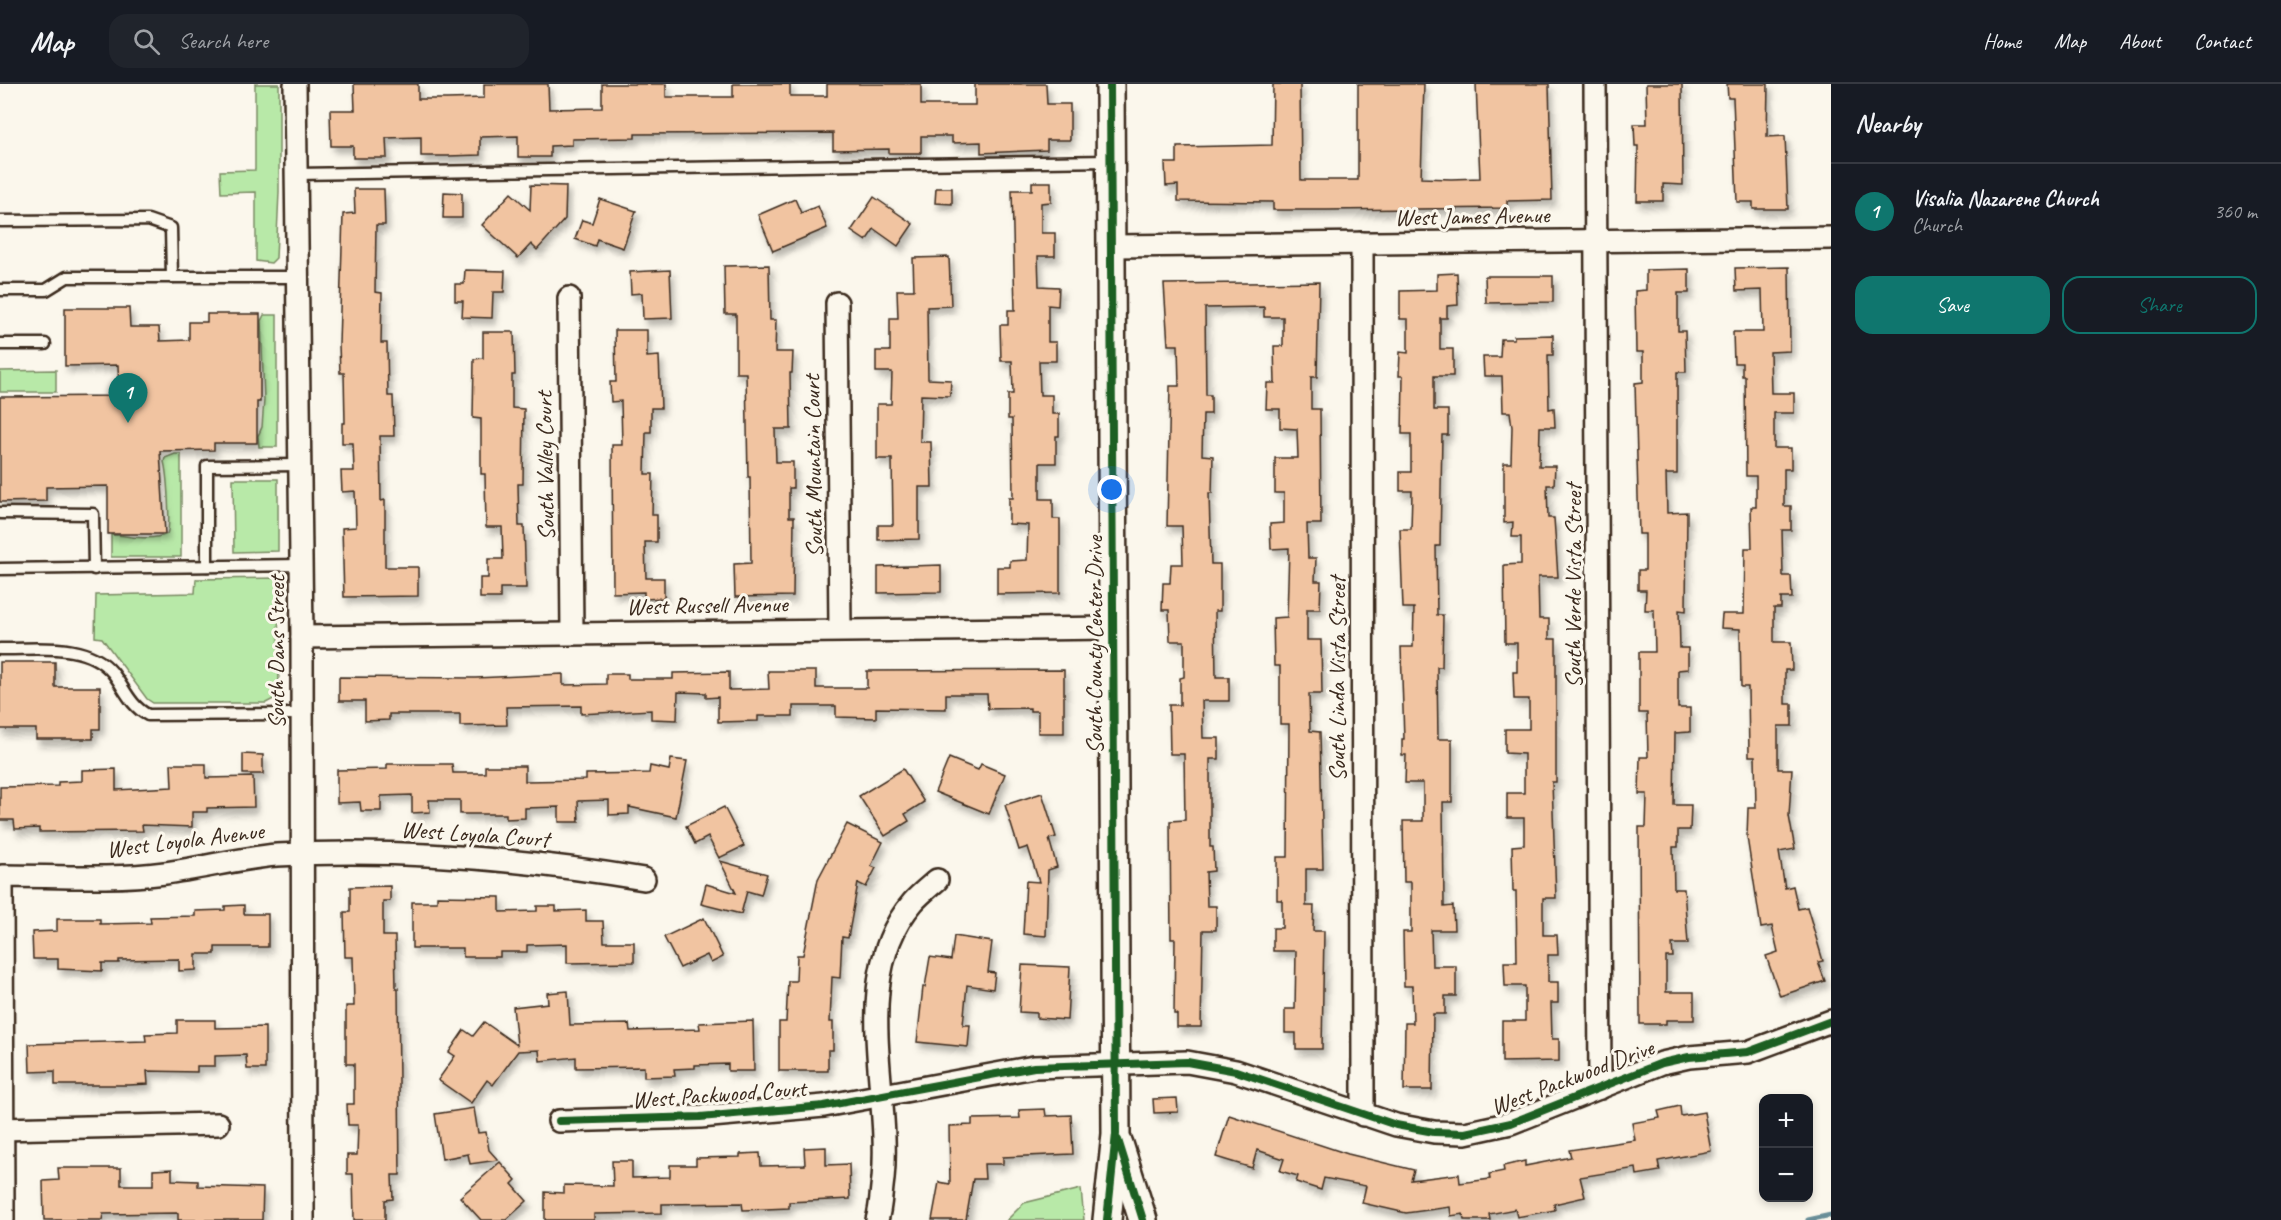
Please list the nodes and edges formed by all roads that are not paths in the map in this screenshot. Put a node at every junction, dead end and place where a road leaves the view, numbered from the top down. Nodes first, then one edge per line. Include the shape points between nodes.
1 (296, 84) edge
2 (1110, 84) edge
3 (1595, 84) edge
4 (1111, 161) junction
5 (297, 174) junction
6 (0, 221) edge
7 (1831, 238) edge
8 (1598, 240) junction
9 (1362, 243) junction
10 (1113, 246) junction
11 (172, 277) junction
12 (298, 277) junction
13 (0, 290) edge
14 (569, 298) dead end
15 (837, 303) dead end
16 (0, 344) edge
17 (45, 344) dead end
18 (301, 465) junction
19 (0, 513) edge
20 (302, 565) junction
21 (207, 566) junction
22 (0, 569) edge
23 (94, 569) junction
24 (1113, 628) junction
25 (840, 629) junction
26 (572, 633) junction
27 (302, 636) junction
28 (0, 649) edge
29 (302, 714) junction
30 (302, 855) junction
31 (644, 879) dead end
32 (937, 880) dead end
33 (1831, 1021) edge
34 (1116, 1064) junction
35 (1600, 1088) junction
36 (881, 1095) junction
37 (1363, 1115) junction
38 (559, 1122) dead end
39 (218, 1125) dead end
40 (1, 1129) edge
41 (1116, 1134) junction
42 (3, 1220) edge
43 (303, 1220) edge
44 (877, 1220) edge
45 (1107, 1220) edge
46 (1143, 1220) edge

1 - 5 street, South Dans Street
2 - 4 street, South County Center Drive
3 - 8 street, South Verde Vista Street
4 - 5 lane
4 - 10 street, South County Center Drive
5 - 12 street, South Dans Street
6 - 11 lane via 148,220 171,228
7 - 8 street, West James Avenue
8 - 9 street, West James Avenue
8 - 35 street, South Verde Vista Street
9 - 10 street, West James Avenue
9 - 37 street, South Linda Vista Street
10 - 24 street, South County Center Drive
11 - 12 lane
11 - 13 lane via 67,277 46,290
12 - 18 street, South Dans Street
14 - 26 street, South Valley Court
15 - 25 street, South Mountain Court
16 - 17 lane
18 - 20 street, South Dans Street
18 - 21 lane via 207,465
19 - 23 lane via 93,514
20 - 21 lane
20 - 27 street, South Dans Street
21 - 23 lane
22 - 23 lane
24 - 25 street, West Russell Avenue
24 - 34 street, South County Center Drive
25 - 26 street, West Russell Avenue
26 - 27 street, West Russell Avenue
27 - 29 street, South Dans Street
28 - 29 lane via 72,650 91,657 111,671 134,705 148,715
29 - 30 street, South Dans Street
30 - 31 street, West Loyola Court via 441,856 551,864
30 - 40 street, West Loyola Avenue via 253,857 164,873 2,876
30 - 43 street, South Dans Street
32 - 36 street via 912,903 890,940 877,998 876,1050
33 - 35 street, West Packwood Drive via 1748,1052 1662,1063
34 - 36 street, West Packwood Court via 1034,1067
34 - 37 street, West Packwood Drive via 1211,1064
34 - 41 street, South County Center Drive
35 - 37 street, West Packwood Drive via 1511,1123 1465,1133 1434,1132
36 - 38 street, West Packwood Court via 824,1106 711,1116
36 - 44 street via 885,1153
39 - 40 street
40 - 42 street
41 - 45 street, South County Center Drive
41 - 46 street, South County Center Drive

